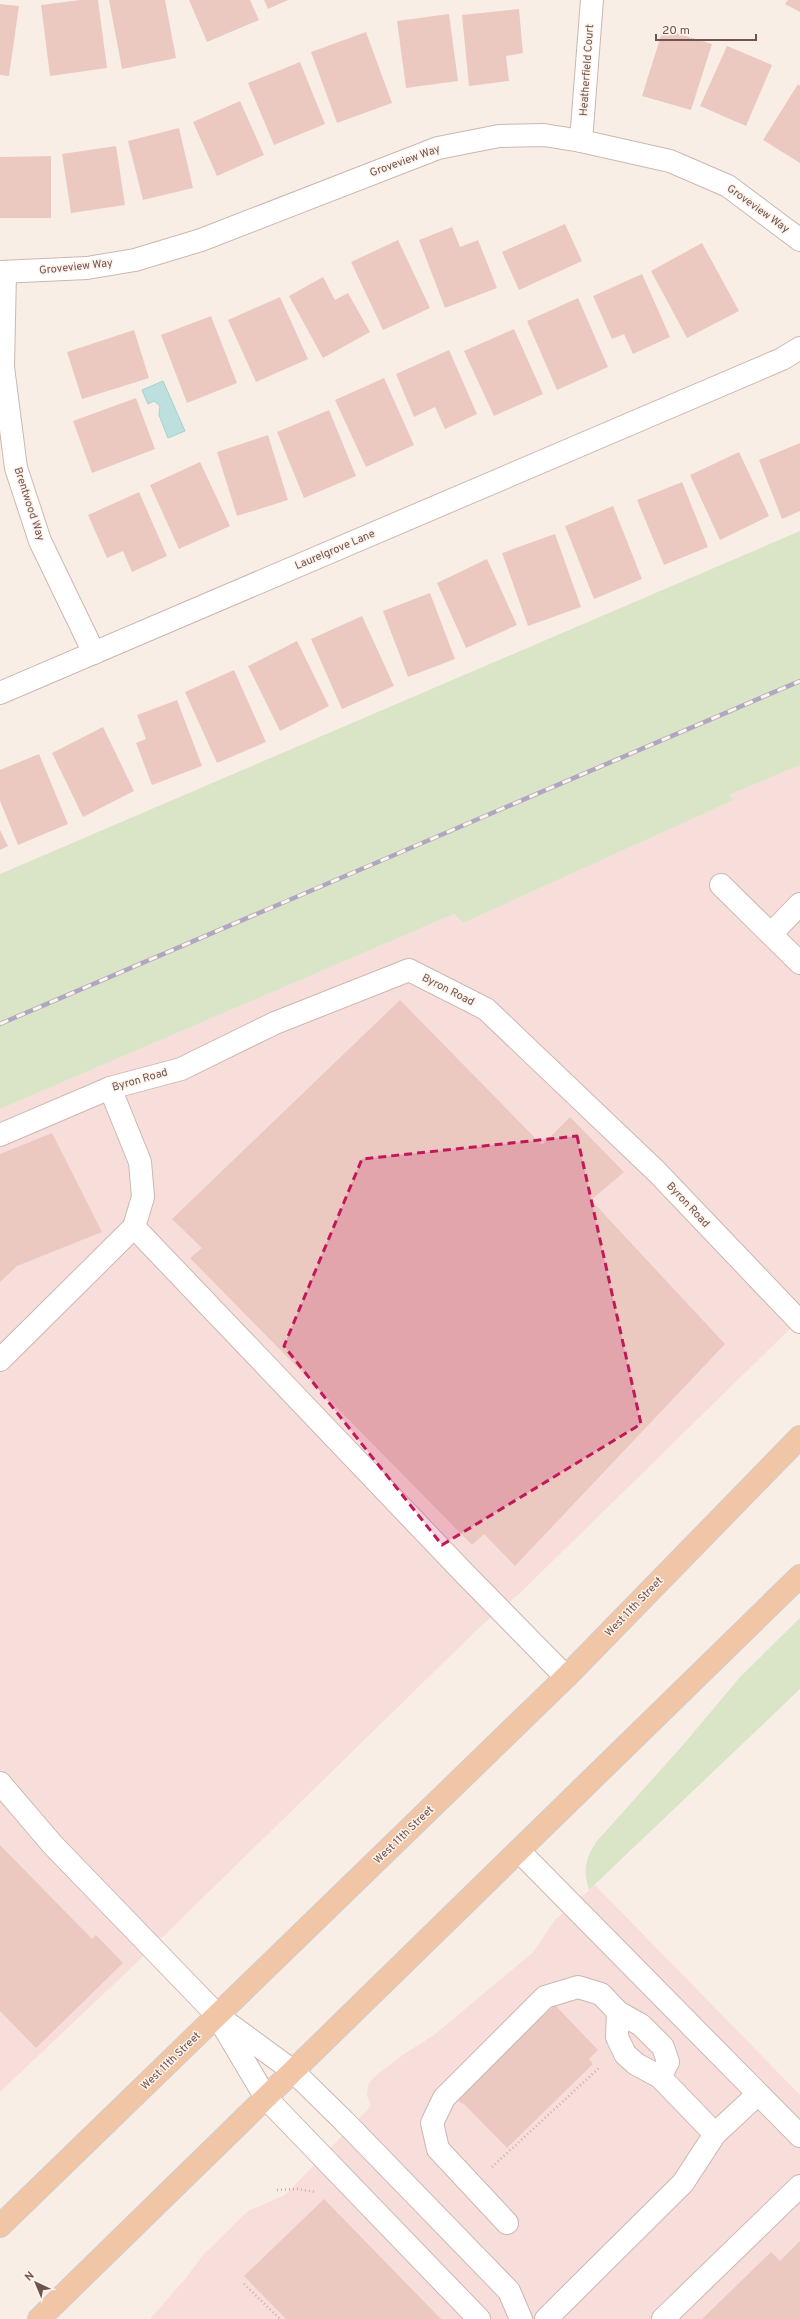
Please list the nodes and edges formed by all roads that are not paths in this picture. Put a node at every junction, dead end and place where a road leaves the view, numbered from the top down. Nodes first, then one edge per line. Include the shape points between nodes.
1 (592, 0) edge
2 (581, 141) junction
3 (800, 240) edge
4 (3, 272) edge
5 (800, 348) edge
6 (94, 653) junction
7 (0, 693) edge
8 (721, 885) dead end
9 (800, 904) edge
10 (771, 934) junction
11 (800, 963) edge
12 (110, 1088) junction
13 (0, 1135) edge
14 (134, 1227) junction
15 (800, 1322) edge
16 (0, 1360) edge
17 (800, 1437) edge
18 (800, 1576) edge
19 (566, 1676) junction
20 (0, 1783) edge
21 (519, 1851) junction
22 (618, 2012) junction
23 (218, 2016) junction
24 (293, 2071) junction
25 (660, 2077) junction
26 (758, 2094) junction
27 (266, 2098) junction
28 (715, 2134) junction
29 (800, 2136) edge
30 (800, 2186) edge
31 (507, 2223) dead end
32 (0, 2226) edge
33 (39, 2319) edge
34 (479, 2319) edge
35 (521, 2319) edge
36 (546, 2319) edge
37 (663, 2319) edge

1 - 2 street, Heatherfield Court
2 - 3 street, Groveview Way via 670,161 728,186
2 - 4 street, Groveview Way via 544,135 499,136 438,148 201,240 143,258 87,268
4 - 6 street, Brentwood Way via 4,367 16,468 40,541
5 - 6 street, Laurelgrove Lane via 782,359
6 - 7 street, Laurelgrove Lane
8 - 10 street
9 - 10 street
10 - 11 street
12 - 13 street, Byron Road
12 - 14 street via 140,1162 143,1197
12 - 15 street, Byron Road via 181,1069 275,1023 409,970 486,1009 656,1172
14 - 16 street
14 - 19 street via 454,1563
17 - 19 main road, West 11th Street
18 - 21 main road
19 - 23 main road, West 11th Street
20 - 23 street via 52,1844
21 - 24 main road
21 - 26 street
22 - 25 street via 617,2037 624,2054
22 - 25 street via 642,2025 663,2047 668,2062
22 - 31 street via 601,1994 578,1987 545,1997 444,2098 432,2123 438,2149
23 - 24 street
23 - 27 street
23 - 32 main road, West 11th Street
24 - 27 main road
24 - 35 street via 509,2291
25 - 28 street
26 - 28 street
26 - 29 street
27 - 33 main road
27 - 34 street
28 - 36 street via 682,2183
30 - 37 street

